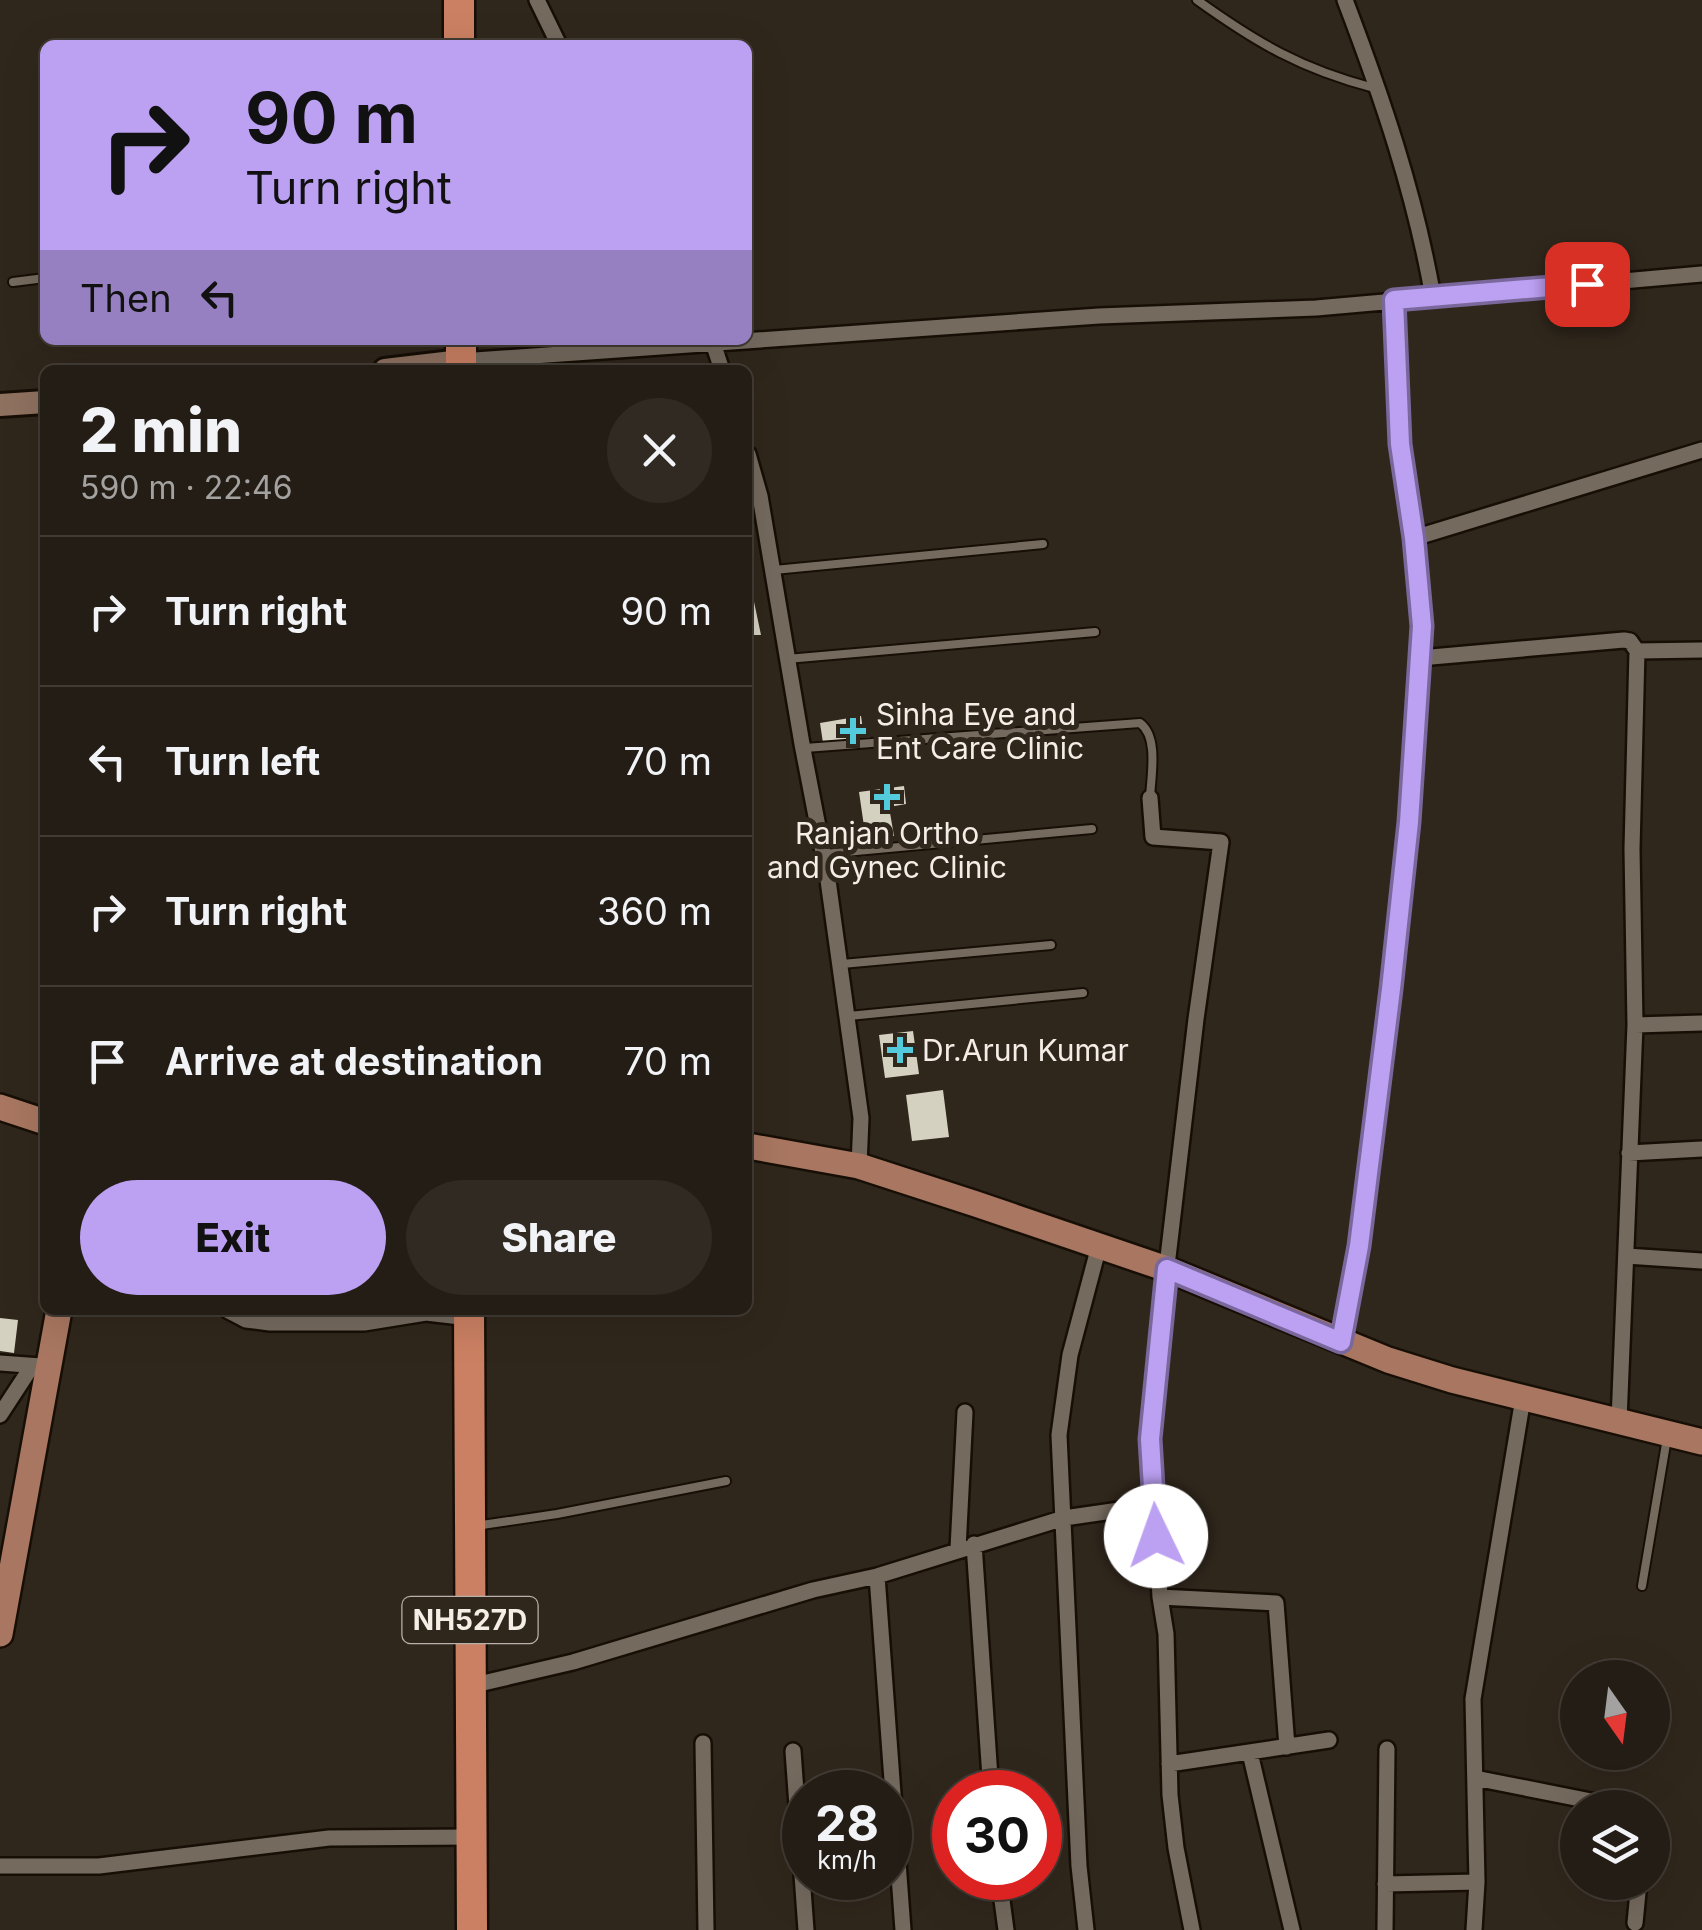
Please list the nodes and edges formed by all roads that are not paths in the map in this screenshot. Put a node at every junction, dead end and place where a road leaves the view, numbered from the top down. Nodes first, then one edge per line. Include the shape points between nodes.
1 (459, 0) edge
2 (537, 0) edge
3 (1197, 0) edge
4 (1344, 0) edge
5 (459, 40) edge
6 (557, 40) edge
7 (1378, 89) junction
8 (1702, 274) edge
9 (40, 279) edge
10 (13, 282) dead end
11 (1433, 296) junction
12 (1394, 300) junction
13 (752, 339) edge
14 (663, 345) edge
15 (461, 357) edge
16 (414, 365) edge
17 (40, 402) edge
18 (0, 405) edge
19 (1702, 450) edge
20 (752, 468) edge
21 (1414, 538) junction
22 (1044, 544) dead end
23 (773, 570) junction
24 (1094, 632) dead end
25 (1702, 650) edge
26 (1637, 651) junction
27 (1420, 658) junction
28 (788, 659) junction
29 (802, 748) junction
30 (1150, 798) joint
31 (1092, 829) dead end
32 (824, 854) junction
33 (1051, 945) dead end
34 (841, 964) junction
35 (1084, 993) dead end
36 (848, 1016) junction
37 (1702, 1024) edge
38 (1635, 1025) junction
39 (0, 1107) edge
40 (40, 1120) edge
41 (752, 1147) edge
42 (1702, 1149) edge
43 (1629, 1153) junction
44 (858, 1166) junction
45 (1099, 1246) junction
46 (1626, 1256) junction
47 (1702, 1261) edge
48 (1167, 1269) junction
49 (56, 1315) edge
50 (236, 1315) edge
51 (414, 1315) edge
52 (468, 1315) edge
53 (1341, 1342) junction
54 (0, 1363) edge
55 (40, 1366) junction
56 (1523, 1398) junction
57 (964, 1412) dead end
58 (0, 1414) edge
59 (1618, 1421) junction
60 (1668, 1433) junction
61 (1702, 1442) edge
62 (726, 1482) dead end
63 (1154, 1505) junction
64 (1064, 1518) junction
65 (470, 1526) junction
66 (966, 1547) junction
67 (876, 1576) junction
68 (1642, 1586) dead end
69 (1160, 1597) junction
70 (0, 1634) edge
71 (470, 1686) junction
72 (1329, 1740) dead end
73 (704, 1743) dead end
74 (1286, 1747) junction
75 (1387, 1749) dead end
76 (793, 1751) dead end
77 (1250, 1754) junction
78 (1169, 1764) junction
79 (988, 1770) edge
80 (1474, 1778) junction
81 (1560, 1795) edge
82 (472, 1837) junction
83 (0, 1866) edge
84 (1477, 1882) junction
85 (1385, 1884) junction
86 (1001, 1900) edge
87 (1637, 1900) edge
88 (1635, 1922) dead end
89 (472, 1930) edge
90 (706, 1930) edge
91 (806, 1930) edge
92 (903, 1930) edge
93 (1006, 1930) edge
94 (1086, 1930) edge
95 (1192, 1930) edge
96 (1292, 1930) edge
97 (1385, 1930) edge
98 (1474, 1930) edge

1 - 5 highway
2 - 6 street
3 - 7 lane via 1277,54
4 - 7 street
7 - 11 street via 1422,235
8 - 11 street
9 - 10 lane
11 - 12 street
12 - 13 street
12 - 21 street via 1400,444
14 - 15 street
15 - 16 street
17 - 18 street
19 - 21 street
20 - 23 street
21 - 27 street
22 - 23 lane
23 - 28 street
24 - 28 lane
25 - 26 street
26 - 27 street via 1624,640
26 - 38 street
27 - 53 street via 1387,1022
28 - 29 street
29 - 30 lane via 1140,724 1152,738
29 - 32 street
30 - 48 street via 1153,837 1221,842
31 - 32 lane
32 - 34 street
33 - 34 lane
34 - 36 street
35 - 36 lane
36 - 44 street via 862,1118
37 - 38 street
38 - 43 street
39 - 40 main road
41 - 44 main road
42 - 43 street
43 - 46 street
44 - 45 main road
45 - 48 main road
45 - 64 street via 1063,1392
46 - 47 street
46 - 59 street
48 - 53 main road
48 - 63 street via 1152,1403
49 - 55 main road
50 - 51 street via 270,1323 364,1323
52 - 65 highway, NH527D
53 - 56 main road
54 - 55 street
55 - 58 street
55 - 70 main road
56 - 59 main road
56 - 80 street via 1473,1699
57 - 66 street
59 - 60 main road
60 - 61 main road
60 - 68 lane
62 - 65 lane
63 - 64 street
63 - 69 street
64 - 66 street
64 - 94 street
65 - 71 highway, NH527D
66 - 67 street
66 - 79 street
67 - 71 street
67 - 92 street
69 - 74 street via 1276,1603
69 - 78 street
71 - 82 highway, NH527D
72 - 74 street
73 - 90 street
74 - 77 street
75 - 85 street
76 - 91 street
77 - 78 street
77 - 96 street
78 - 95 street
80 - 81 street
80 - 84 street
82 - 83 street via 328,1838 99,1866
82 - 89 highway, NH527D
84 - 85 street
84 - 98 street
85 - 97 street
86 - 93 street
87 - 88 street

